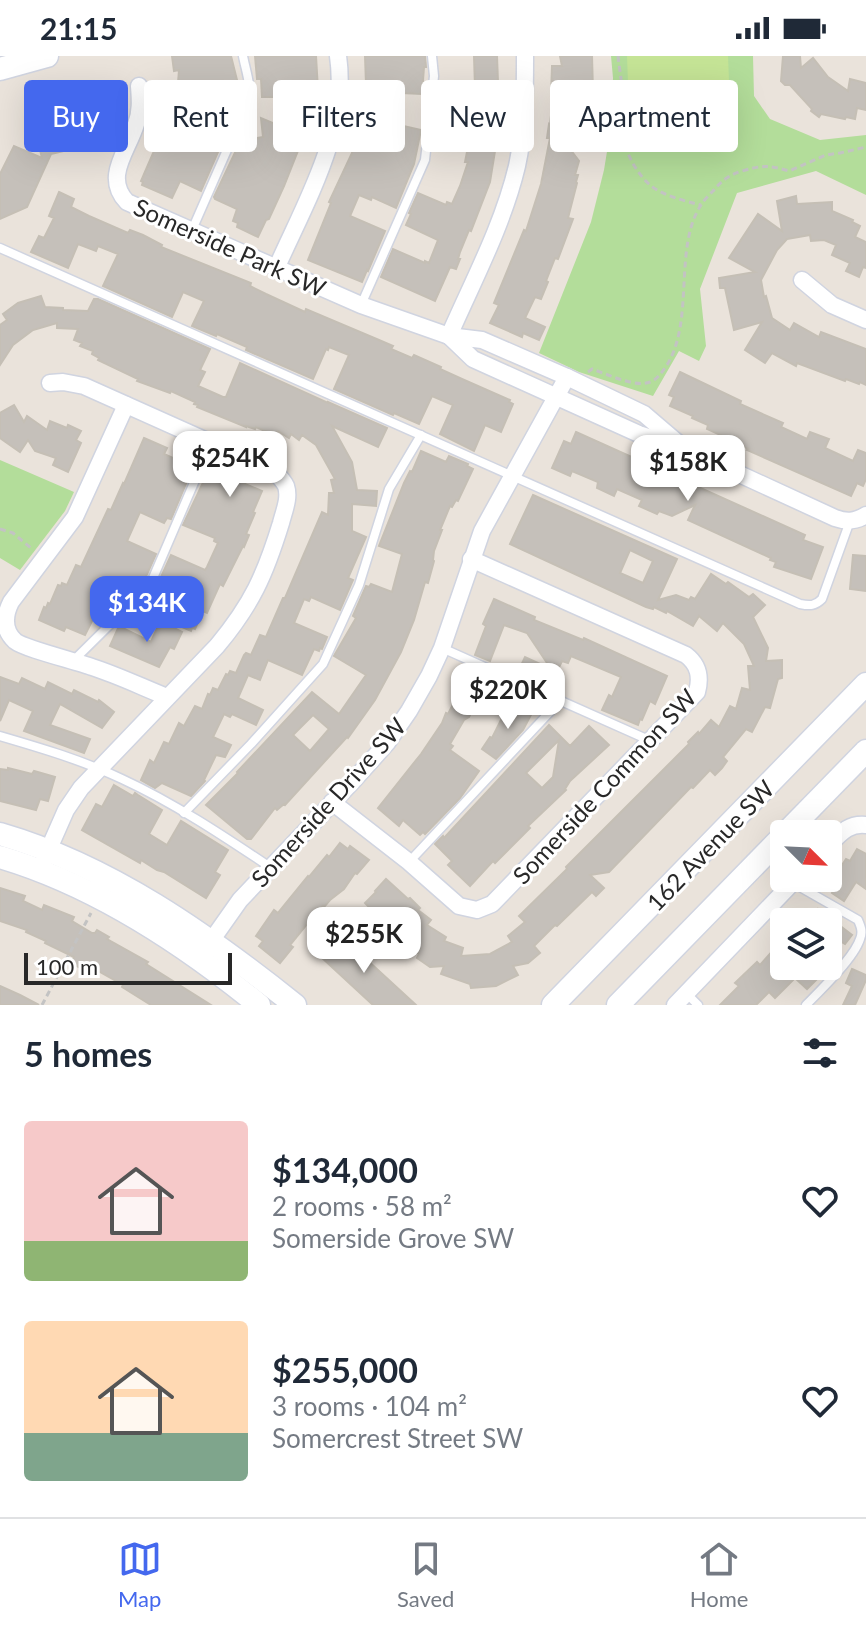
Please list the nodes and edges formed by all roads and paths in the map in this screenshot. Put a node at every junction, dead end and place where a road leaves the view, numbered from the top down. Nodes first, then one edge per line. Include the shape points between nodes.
1 (47, 56) edge
2 (243, 56) edge
3 (338, 56) edge
4 (432, 56) edge
5 (525, 56) edge
6 (618, 56) edge
7 (0, 69) edge
8 (139, 86) dead end
9 (866, 147) edge
10 (701, 205) junction
11 (191, 231) junction
12 (0, 248) edge
13 (276, 269) junction
14 (802, 280) dead end
15 (361, 305) junction
16 (866, 320) edge
17 (449, 336) junction
18 (585, 375) dead end
19 (567, 377) junction
20 (50, 383) dead end
21 (556, 396) junction
22 (126, 405) junction
23 (421, 435) junction
24 (211, 443) junction
25 (685, 449) junction
26 (512, 475) junction
27 (858, 518) edge
28 (0, 529) edge
29 (44, 559) junction
30 (471, 559) junction
31 (442, 648) junction
32 (73, 661) junction
33 (866, 684) edge
34 (167, 697) junction
35 (561, 700) junction
36 (0, 736) edge
37 (651, 741) junction
38 (866, 751) edge
39 (98, 769) junction
40 (332, 802) junction
41 (184, 813) junction
42 (798, 820) edge
43 (866, 825) edge
44 (842, 833) edge
45 (0, 834) edge
46 (770, 848) edge
47 (0, 857) edge
48 (44, 860) junction
49 (409, 862) junction
50 (270, 867) junction
51 (784, 892) edge
52 (814, 892) edge
53 (99, 898) junction
54 (205, 950) junction
55 (687, 1001) edge
56 (42, 1005) edge
57 (259, 1005) edge
58 (295, 1005) edge
59 (553, 1005) edge
60 (618, 1005) edge
61 (806, 1005) edge

1 - 7 main road
2 - 11 lane via 248,102
3 - 13 street via 340,84 332,137
4 - 15 lane via 425,160
5 - 17 street via 517,166 498,225
6 - 10 path via 623,140 641,178 656,190
8 - 11 street, Somerside Park SW via 140,111 116,173 117,189 127,202
9 - 10 path via 826,155 789,171 771,165 730,174
10 - 18 path via 688,243 676,344 662,373 646,384 592,369
11 - 13 street, Somerside Park SW
12 - 23 lane
13 - 15 street, Somerside Park SW
14 - 16 street via 832,305
15 - 17 street, Somerside Park SW
17 - 19 street, Somerside Park SW via 482,340
17 - 21 street, Somerside Park SW via 473,359
19 - 21 street, Somerside Drive SW
19 - 25 street, Somerside Park SW via 644,414
20 - 22 street via 84,386
21 - 25 street, Somerside Park SW
21 - 26 street, Somerside Drive SW
22 - 24 street
22 - 29 street via 75,517
23 - 26 lane
23 - 41 lane via 389,489 359,585 323,664
24 - 32 lane via 150,585
24 - 34 street via 274,471 286,486 287,501 252,598 217,646
25 - 27 street, Somerside Park SW via 835,518
26 - 27 lane via 808,606 826,593
26 - 30 street, Somerside Drive SW
28 - 29 path via 13,533
29 - 32 street via 11,602 6,625 18,644
30 - 31 street, Somerside Drive SW
30 - 37 street, Somerside Common SW via 691,659 699,672 697,692
31 - 35 lane
31 - 40 street, Somerside Drive SW via 387,743
32 - 34 street
33 - 59 main road, 162 Avenue SW
34 - 39 street
35 - 37 lane
35 - 49 lane
36 - 39 lane
37 - 49 street, Somerside Common SW via 485,908 459,906
38 - 42 main road, 162 Avenue SW
39 - 41 lane
39 - 48 street via 66,810
40 - 49 street, Somerside Common SW
40 - 50 street, Somerside Drive SW
41 - 50 lane
43 - 44 street via 855,824
45 - 48 main road
46 - 60 main road, 162 Avenue SW
47 - 48 main road
48 - 53 main road
48 - 54 main road via 117,883
50 - 54 street, Somerside Drive SW
51 - 55 street
52 - 61 lane via 858,920 862,935
53 - 54 main road via 161,934
53 - 56 path
54 - 57 main road
54 - 58 main road via 244,965

